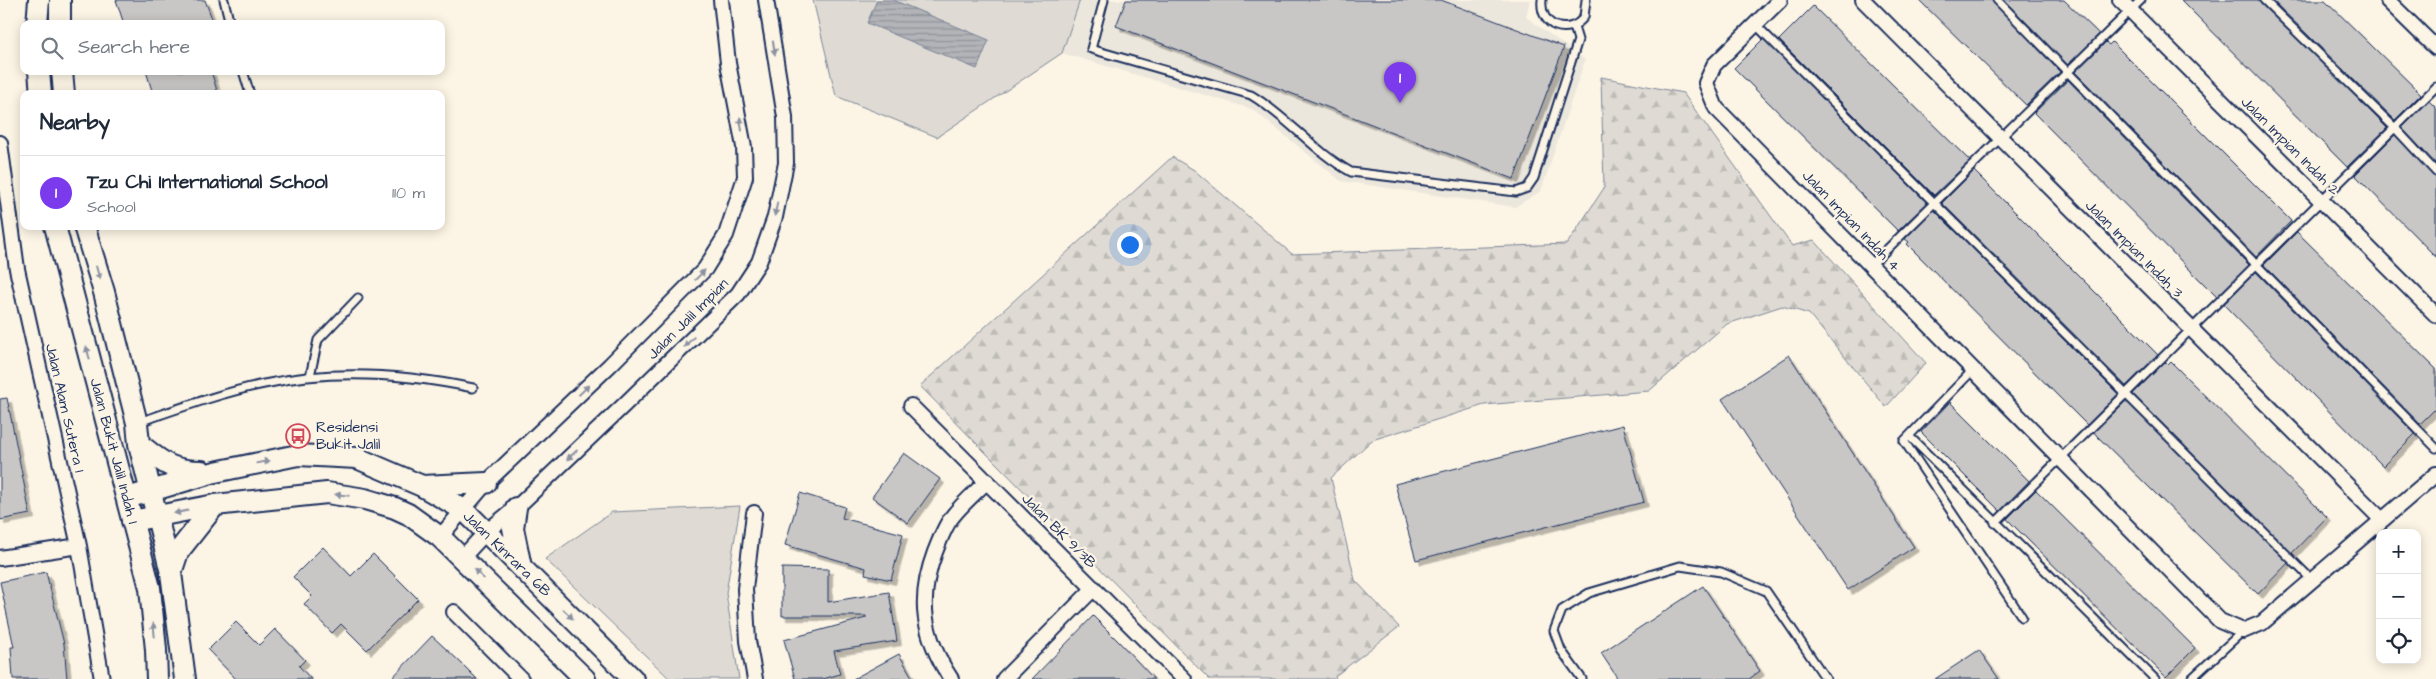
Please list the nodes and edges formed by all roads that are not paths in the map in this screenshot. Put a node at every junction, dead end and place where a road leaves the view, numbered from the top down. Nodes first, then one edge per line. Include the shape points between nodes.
1 (39, 0) edge
2 (60, 0) edge
3 (224, 0) edge
4 (721, 0) edge
5 (766, 0) edge
6 (1104, 0) edge
7 (1542, 0) edge
8 (1586, 0) edge
9 (1780, 0) edge
10 (1863, 0) edge
11 (1997, 0) edge
12 (2120, 0) edge
13 (2141, 0) edge
14 (2264, 0) edge
15 (2388, 0) edge
16 (2130, 10) junction
17 (37, 20) edge
18 (60, 20) edge
19 (229, 20) edge
20 (1755, 24) junction
21 (1574, 27) junction
22 (2436, 48) edge
23 (2067, 73) junction
24 (39, 75) edge
25 (62, 75) edge
26 (244, 75) edge
27 (2436, 87) edge
28 (41, 90) edge
29 (64, 90) edge
30 (249, 90) edge
31 (2395, 128) junction
32 (2000, 138) junction
33 (0, 143) edge
34 (2436, 172) edge
35 (2321, 200) junction
36 (1934, 203) junction
37 (56, 230) edge
38 (85, 230) edge
39 (2255, 264) junction
40 (1871, 265) junction
41 (358, 298) dead end
42 (2436, 315) edge
43 (2191, 329) junction
44 (1973, 370) junction
45 (310, 376) junction
46 (472, 388) dead end
47 (2125, 394) junction
48 (911, 406) dead end
49 (136, 423) junction
50 (1909, 436) junction
51 (139, 444) junction
52 (2436, 448) edge
53 (2059, 458) junction
54 (215, 472) junction
55 (2436, 474) edge
56 (987, 481) junction
57 (486, 483) junction
58 (422, 486) junction
59 (152, 490) junction
60 (127, 498) junction
61 (215, 505) junction
62 (516, 508) junction
63 (464, 510) junction
64 (754, 513) dead end
65 (158, 516) junction
66 (2382, 520) junction
67 (132, 522) junction
68 (1995, 523) junction
69 (486, 532) junction
70 (440, 537) junction
71 (79, 546) junction
72 (0, 558) edge
73 (462, 558) junction
74 (521, 567) junction
75 (171, 573) junction
76 (2312, 580) junction
77 (1094, 588) junction
78 (454, 612) dead end
79 (2022, 617) dead end
80 (2243, 631) junction
81 (102, 679) edge
82 (157, 679) edge
83 (186, 679) edge
84 (521, 679) edge
85 (585, 679) edge
86 (633, 679) edge
87 (755, 679) edge
88 (951, 679) edge
89 (1004, 679) edge
90 (1184, 679) edge
91 (1582, 679) edge
92 (1826, 679) edge
93 (2155, 679) edge
94 (2192, 679) edge

1 - 17 street
2 - 18 street
3 - 19 lane
57 -> 4 street, Jalan Jalil Impian via 706,269 726,235 745,177 743,138 728,63
5 -> 62 street, Jalan Jalil Impian via 785,117 786,162 775,218 759,262 738,294
6 - 21 lane via 1091,49 1251,95 1272,108 1333,162 1351,172 1516,192 1527,188 1534,178 1578,40
7 - 21 lane via 1543,14 1552,25
8 - 21 lane via 1584,17
9 - 20 street, Jalan Impian Indah 4
10 - 32 street, Jalan Impian Indah 3
11 - 23 lane
12 - 16 street, Jalan Impian Indah 2
13 - 16 lane
14 - 31 lane
15 - 22 street
16 - 23 lane
16 - 35 street, Jalan Impian Indah 2
20 - 36 lane
20 - 40 street, Jalan Impian Indah 4 via 1714,65 1706,83 1716,108
23 - 32 lane
23 - 39 lane
24 - 28 street
25 - 29 street
26 - 30 lane
27 - 31 lane
31 - 34 lane
31 - 35 lane
32 - 36 lane
32 - 43 street, Jalan Impian Indah 3
33 - 71 street, Jalan Alam Sutera 1 via 17,269
35 - 39 lane
35 - 42 street, Jalan Impian Indah 2
36 - 40 lane
36 - 47 lane
60 -> 37 street, Jalan Bukit Jalil Indah 1
38 -> 49 street, Jalan Bukit Jalil Indah 1
39 - 43 lane
39 - 52 lane
40 - 44 street, Jalan Impian Indah 4
41 - 45 lane via 318,340
43 - 47 lane
43 - 66 street, Jalan Impian Indah 3
44 - 50 lane
44 - 53 street, Jalan Impian Indah 4
45 - 46 lane via 389,376
45 - 49 lane via 223,394
47 - 53 lane
47 - 76 lane
48 - 56 street, Jalan BK 9/3B
49 - 51 street, Jalan Bukit Jalil Indah 1
50 - 68 lane
50 - 79 lane via 1904,441
51 - 54 street via 181,471
51 - 59 street, Jalan Bukit Jalil Indah 1
53 - 68 lane
53 - 80 street, Jalan Impian Indah 4 via 2220,620
54 -> 58 street, Jalan Kinrara 6B via 298,455 357,458
54 - 59 street, Jalan Kinrara 6B
55 - 66 street
56 - 77 street, Jalan BK 9/3B
56 - 88 street via 951,518 925,582 924,612 931,642
57 - 58 street
57 - 63 street, Jalan Jalil Impian
58 - 63 street, Jalan Kinrara 6B
59 - 60 street, Jalan Kinrara 6B
59 - 65 street, Jalan Bukit Jalil Indah 1
60 - 67 street, Jalan Bukit Jalil Indah 1
61 -> 65 street
70 -> 61 street via 395,508 347,495 327,493
61 - 75 street via 178,552
62 - 69 street, Jalan Jalil Impian
62 - 74 street via 513,528
63 - 69 street, Jalan Kinrara 6B
63 - 70 street, Jalan Jalil Impian
64 - 87 street via 744,589
65 - 67 street
65 - 75 street, Jalan Bukit Jalil Indah 1
66 - 76 street
82 -> 67 street, Jalan Bukit Jalil Indah 1 via 150,588
68 - 93 lane
69 - 73 street, Jalan Jalil Impian
69 - 74 street, Jalan Kinrara 6B
70 - 73 street
71 - 72 street
71 - 81 street, Jalan Alam Sutera 1
85 -> 73 street
74 -> 86 street, Jalan Kinrara 6B
75 - 83 street, Jalan Bukit Jalil Indah 1
76 - 80 street via 2262,622
77 - 89 street
77 - 90 street, Jalan BK 9/3B
78 - 84 street
80 - 94 lane
91 - 92 lane via 1561,650 1554,631 1562,610 1589,593 1680,566 1721,572 1766,591

